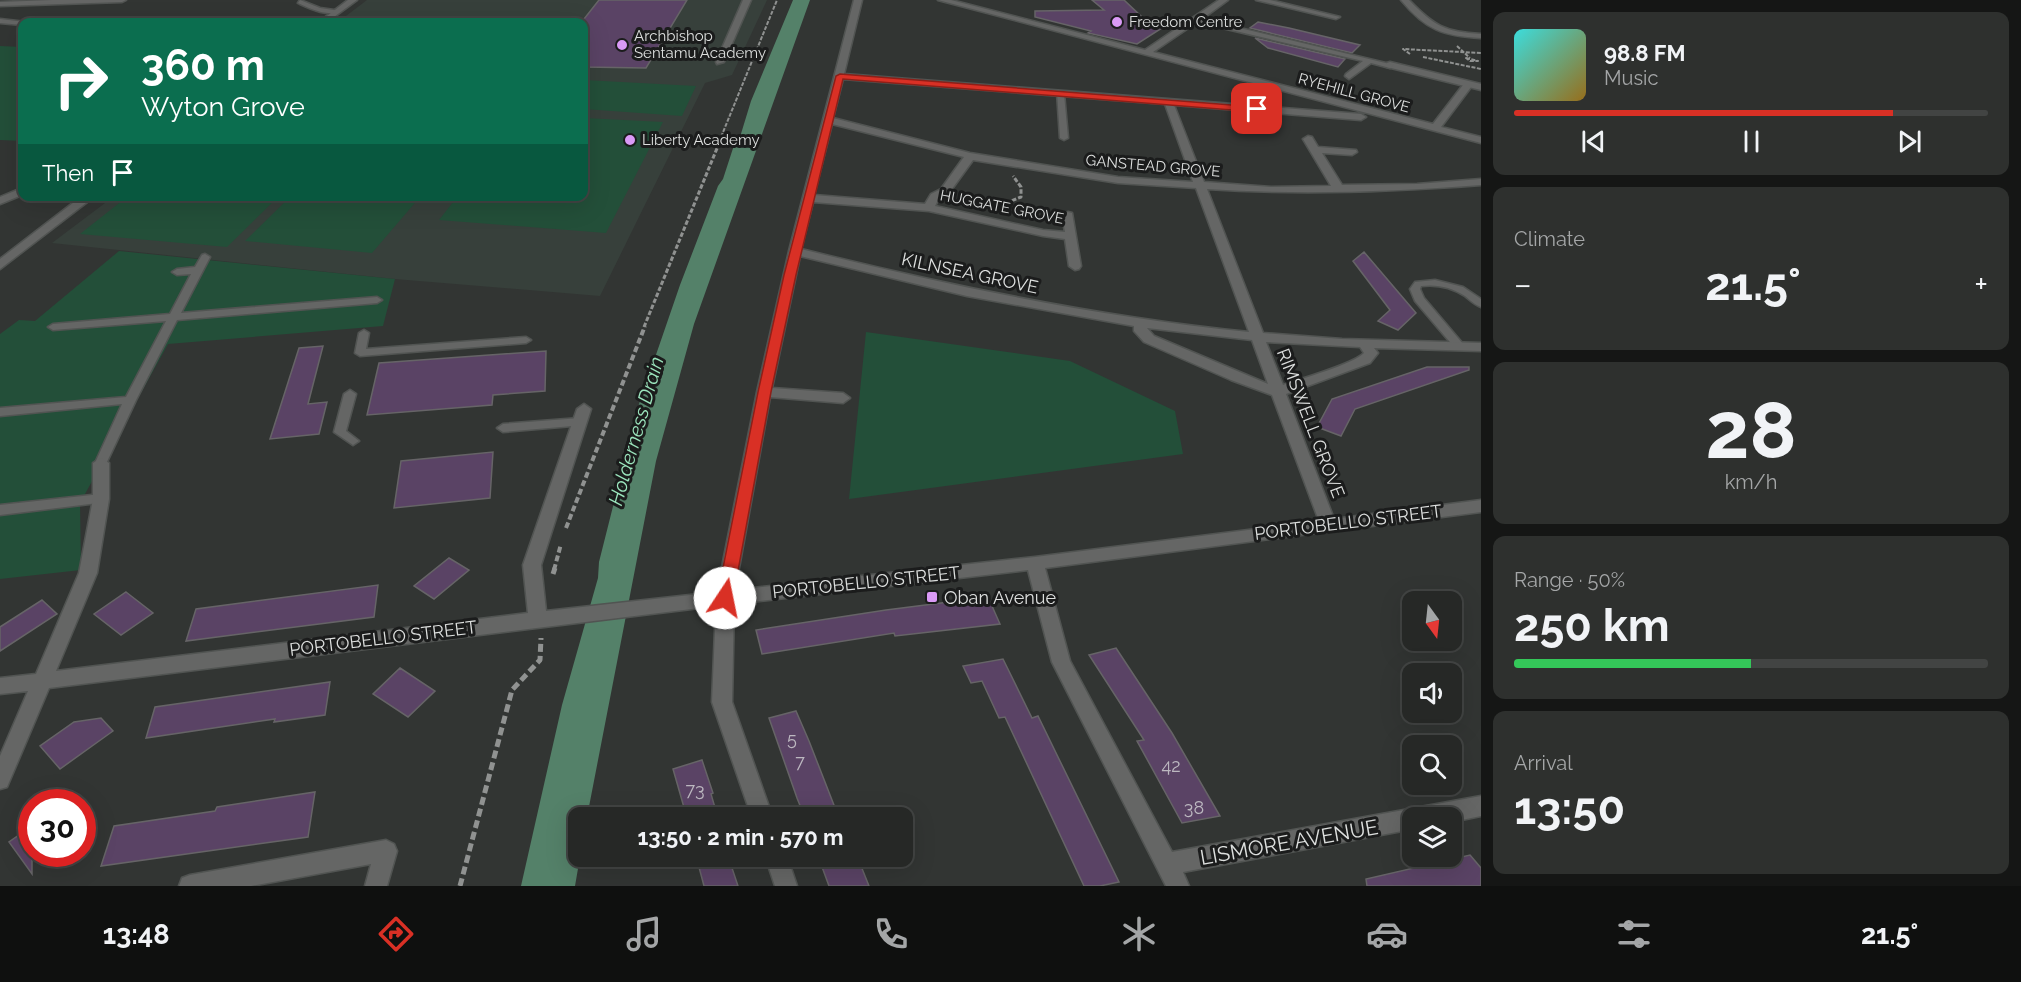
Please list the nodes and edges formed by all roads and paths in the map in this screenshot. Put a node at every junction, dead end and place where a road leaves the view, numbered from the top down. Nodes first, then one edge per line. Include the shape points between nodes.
1 (122, 0) edge
2 (352, 0) edge
3 (747, 0) edge
4 (777, 0) edge
5 (858, 0) edge
6 (942, 0) edge
7 (1224, 0) edge
8 (1260, 0) edge
9 (1405, 0) edge
10 (1312, 1) edge
11 (300, 2) dead end
12 (0, 4) edge
13 (1299, 9) junction
14 (319, 10) junction
15 (338, 11) junction
16 (310, 17) dead end
17 (1336, 17) dead end
18 (328, 18) edge
19 (0, 21) edge
20 (1181, 21) dead end
21 (18, 22) edge
22 (1194, 22) junction
23 (1481, 36) edge
24 (1146, 53) junction
25 (1481, 53) edge
26 (1369, 61) junction
27 (720, 62) dead end
28 (1474, 62) dead end
29 (1481, 69) edge
30 (840, 76) junction
31 (1349, 76) dead end
32 (1466, 87) dead end
33 (1481, 87) edge
34 (1060, 94) junction
35 (1169, 103) junction
36 (1375, 113) junction
37 (829, 120) junction
38 (1435, 128) junction
39 (1064, 138) dead end
40 (1308, 139) dead end
41 (1481, 140) edge
42 (1314, 150) junction
43 (1352, 152) dead end
44 (970, 156) junction
45 (1020, 165) junction
46 (1481, 182) edge
47 (1201, 187) junction
48 (1339, 189) junction
49 (18, 193) edge
50 (809, 198) junction
51 (0, 201) edge
52 (83, 201) edge
53 (929, 208) junction
54 (1068, 215) dead end
55 (985, 220) junction
56 (1070, 236) junction
57 (795, 251) junction
58 (205, 257) dead end
59 (0, 265) edge
60 (1075, 266) dead end
61 (198, 270) junction
62 (177, 272) dead end
63 (377, 300) dead end
64 (1481, 304) edge
65 (176, 317) junction
66 (1140, 322) junction
67 (53, 327) dead end
68 (364, 333) dead end
69 (1257, 337) junction
70 (526, 340) dead end
71 (1364, 344) junction
72 (1459, 346) junction
73 (1481, 347) edge
74 (764, 392) junction
75 (1278, 392) junction
76 (350, 394) dead end
77 (843, 398) dead end
78 (130, 400) junction
79 (0, 412) edge
80 (582, 416) joint
81 (503, 428) dead end
82 (353, 441) dead end
83 (101, 463) joint
84 (101, 499) junction
85 (1481, 506) edge
86 (0, 510) edge
87 (1329, 524) junction
88 (1035, 564) junction
89 (551, 584) dead end
90 (725, 598) junction
91 (541, 619) junction
92 (42, 681) junction
93 (0, 686) edge
94 (0, 780) edge
95 (1481, 806) edge
96 (759, 807) edge
97 (1462, 810) edge
98 (1402, 821) edge
99 (1166, 864) junction
100 (780, 867) edge
101 (190, 886) edge
102 (376, 886) edge
103 (460, 886) edge
104 (786, 886) edge
105 (1178, 886) edge

1 - 12 street
2 - 15 street
3 - 27 street
4 - 89 path via 621,383 562,538
5 - 30 street
6 - 24 street, RYEHILL GROVE
7 - 22 street
8 - 13 street
9 - 23 street via 1431,28 1454,35
10 - 13 street
11 - 14 lane
13 - 17 street
14 - 15 lane
14 - 16 lane
15 - 18 street
19 - 21 street
20 - 22 lane
22 - 24 street
22 - 26 street
24 - 36 street, RYEHILL GROVE
25 - 29 path via 1403,49 1408,54
26 - 31 street
26 - 33 street
28 - 29 path
30 - 34 street
30 - 37 street
32 - 38 street
34 - 35 street
34 - 39 lane
35 - 36 street via 1366,117
35 - 47 street, RIMSWELL GROVE
36 - 38 street, RYEHILL GROVE
37 - 44 street, GANSTEAD GROVE
37 - 50 street
38 - 41 street, RYEHILL GROVE
40 - 42 street
42 - 43 street
42 - 48 street
44 - 45 street, GANSTEAD GROVE
44 - 53 street, HUGGATE GROVE
45 - 47 street, GANSTEAD GROVE via 1118,180
45 - 55 path via 1013,175 1021,187 1021,197 990,211
46 - 48 street, GANSTEAD GROVE
47 - 48 street, GANSTEAD GROVE
47 - 69 street, RIMSWELL GROVE
49 - 51 street
50 - 53 street, HUGGATE GROVE
50 - 57 street
52 - 59 street
53 - 55 street, HUGGATE GROVE
54 - 56 street, HUGGATE GROVE
55 - 56 street, HUGGATE GROVE
56 - 60 street, HUGGATE GROVE
57 - 66 street, KILNSEA GROVE via 959,290
57 - 74 street
58 - 61 lane
61 - 62 lane
61 - 65 lane
63 - 65 lane
64 - 72 lane via 1452,286 1434,281 1418,284 1415,289
65 - 67 lane
65 - 78 lane
66 - 69 street, KILNSEA GROVE
66 - 75 street via 1141,331 1149,339
68 - 70 lane via 360,353
69 - 71 street, KILNSEA GROVE
69 - 75 street, RIMSWELL GROVE
71 - 72 street, KILNSEA GROVE
71 - 75 street via 1371,353 1365,360
72 - 73 street, KILNSEA GROVE
74 - 77 street
74 - 90 street
75 - 87 street, RIMSWELL GROVE
76 - 82 lane via 340,432
78 - 79 lane
78 - 83 lane
80 - 81 lane
80 - 91 street via 532,565
83 - 84 street
84 - 86 lane
84 - 92 street via 88,573
85 - 87 street, PORTOBELLO STREET
87 - 88 street, PORTOBELLO STREET
88 - 90 street, PORTOBELLO STREET
88 - 99 street via 1061,662
90 - 91 street, PORTOBELLO STREET
90 - 96 street via 722,702
91 - 92 street, PORTOBELLO STREET
91 - 103 path via 540,660 512,690
92 - 93 street, PORTOBELLO STREET
92 - 94 street
95 - 97 street
98 - 99 street, LISMORE AVENUE
99 - 105 street
100 - 104 street
101 - 102 street via 386,851

